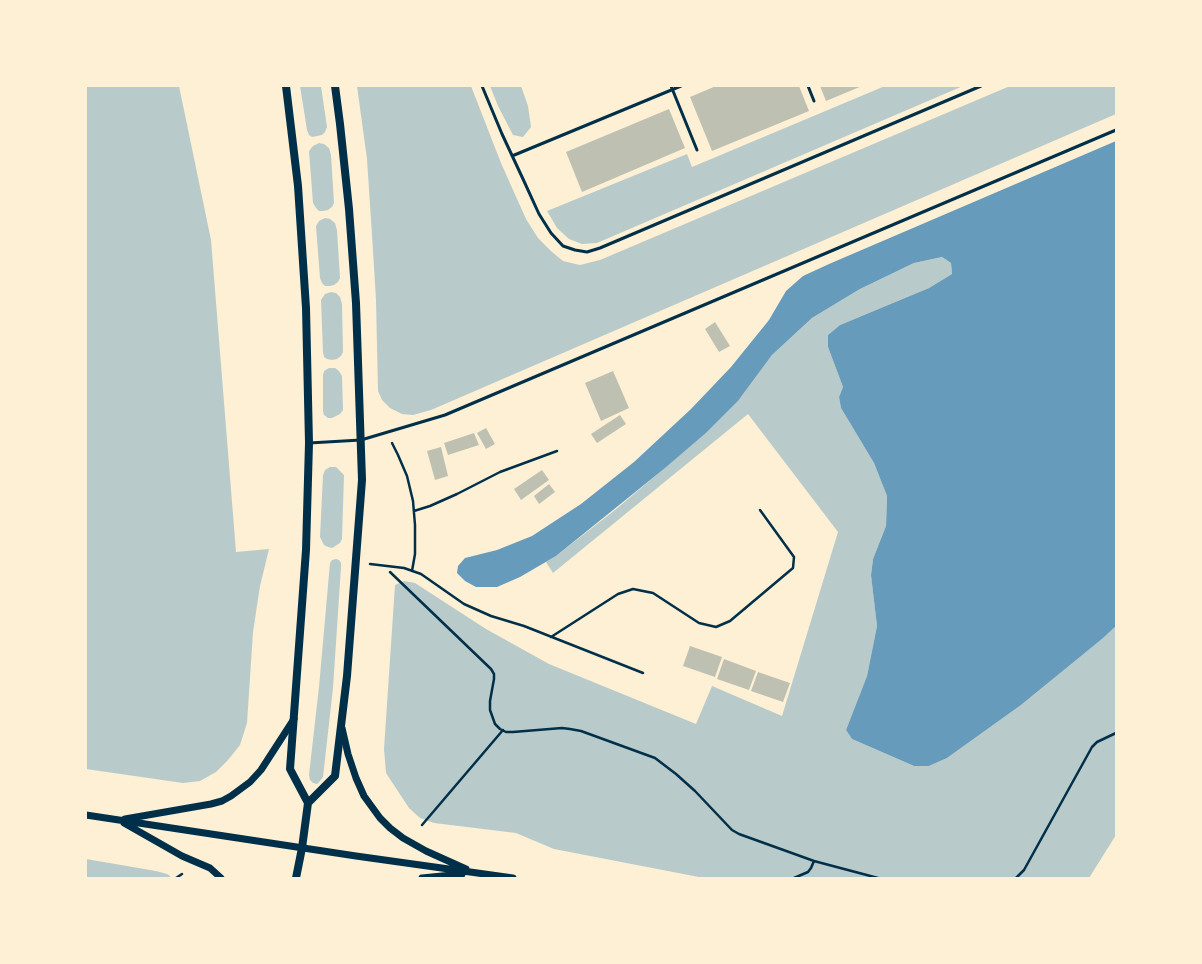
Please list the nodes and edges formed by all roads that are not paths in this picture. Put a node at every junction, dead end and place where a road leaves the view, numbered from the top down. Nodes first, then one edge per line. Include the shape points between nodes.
1 (286, 86) edge
2 (335, 86) edge
3 (482, 86) edge
4 (681, 86) edge
5 (808, 86) edge
6 (981, 86) edge
7 (672, 88) edge
8 (814, 101) dead end
9 (1116, 130) edge
10 (697, 150) dead end
11 (512, 156) junction
12 (361, 440) junction
13 (309, 443) junction
14 (294, 718) junction
15 (341, 724) junction
16 (308, 803) junction
17 (86, 815) edge
18 (119, 820) junction
19 (302, 848) junction
20 (472, 872) junction
21 (220, 878) edge
22 (296, 878) edge
23 (422, 878) edge
24 (513, 878) edge

1 - 13 main road via 298,186 306,308
2 - 12 main road via 349,209 356,303
3 - 11 lane
4 - 7 lane
5 - 8 lane
6 - 11 lane via 587,252 563,246 551,233 539,214
7 - 10 lane
7 - 11 lane
9 - 12 lane via 444,415
12 - 13 lane
12 - 15 main road via 362,480
13 - 14 main road via 306,550
14 - 16 main road via 290,769
14 - 18 street via 261,770 231,796 211,804
15 - 16 main road via 335,776
15 - 20 street via 356,778 364,796 380,818 403,838
16 - 19 main road
17 - 18 street
18 - 19 street
18 - 21 street via 182,856 210,868
19 - 20 street
19 - 22 main road
20 - 23 street
20 - 24 street

